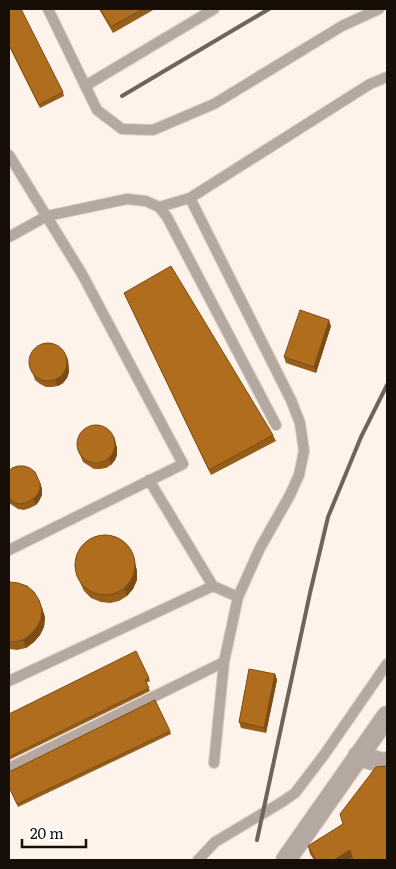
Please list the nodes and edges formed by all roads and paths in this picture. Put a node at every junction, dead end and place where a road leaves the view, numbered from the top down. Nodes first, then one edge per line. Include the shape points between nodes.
1 (48, 9) edge
2 (214, 9) edge
3 (379, 9) edge
4 (387, 77) edge
5 (85, 86) junction
6 (9, 155) edge
7 (190, 198) junction
8 (158, 207) junction
9 (47, 216) junction
10 (9, 237) edge
11 (276, 425) dead end
12 (149, 480) junction
13 (9, 550) edge
14 (213, 586) junction
15 (238, 597) junction
16 (224, 662) junction
17 (387, 664) edge
18 (9, 681) edge
19 (387, 716) edge
20 (358, 756) junction
21 (387, 762) edge
22 (214, 763) dead end
23 (9, 768) edge
24 (198, 860) edge
25 (286, 860) edge

1 - 5 lane
2 - 5 lane
3 - 5 lane via 342,26 214,104 153,130 122,129 97,110
4 - 7 lane via 370,84
6 - 9 lane
7 - 8 lane
7 - 15 lane via 291,400 300,424 304,451 290,495 260,548
8 - 9 lane via 146,201 127,199
8 - 11 lane via 167,217
9 - 10 lane
9 - 12 lane via 82,274 183,464
12 - 13 lane
12 - 14 lane
14 - 15 lane
14 - 18 lane
15 - 16 lane
16 - 22 lane
16 - 23 lane
17 - 24 lane via 295,793 214,842
19 - 20 street
20 - 21 street
20 - 25 street

